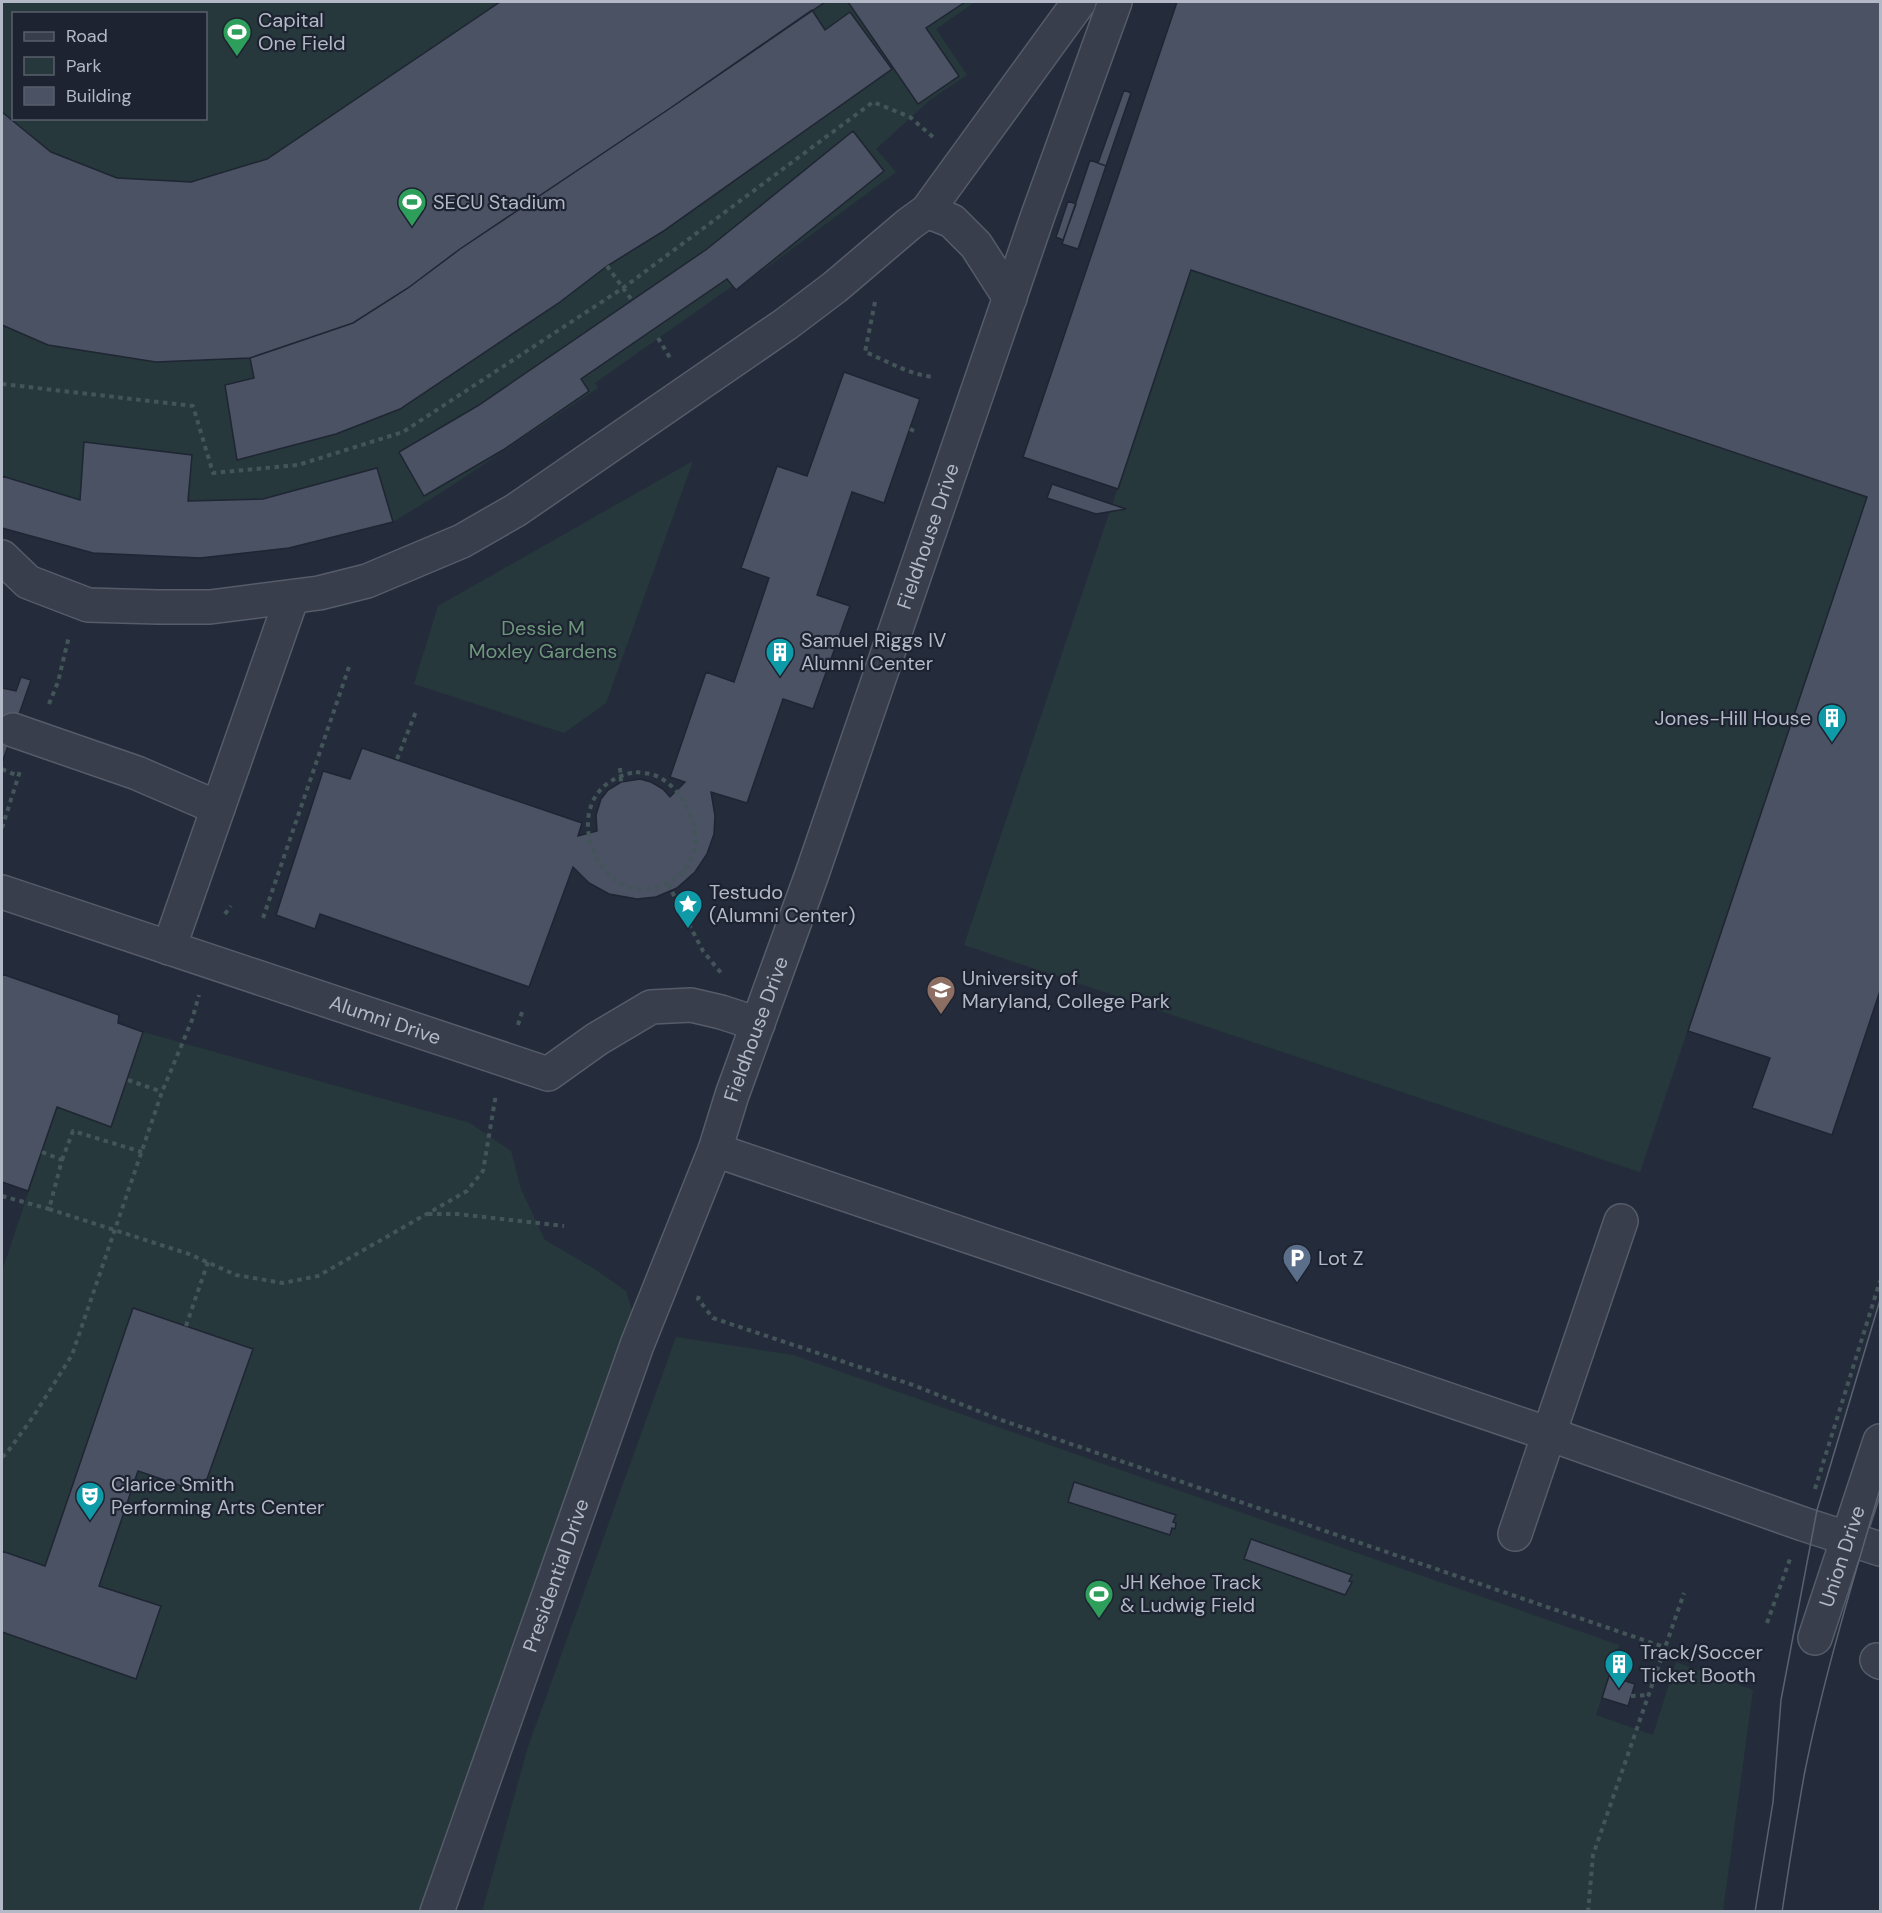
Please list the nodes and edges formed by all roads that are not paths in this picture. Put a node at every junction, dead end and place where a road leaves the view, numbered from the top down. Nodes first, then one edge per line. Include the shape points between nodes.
1 (1079, 2) edge
2 (1115, 2) edge
3 (927, 211) junction
4 (1010, 298) junction
5 (2, 557) edge
6 (292, 597) junction
7 (23, 733) road end
8 (218, 808) junction
9 (2, 892) edge
10 (169, 948) junction
11 (758, 1024) junction
12 (715, 1150) junction
13 (1621, 1221) dead end
14 (680, 1240) joint
15 (1549, 1434) junction
16 (1881, 1441) edge
17 (1515, 1534) dead end
18 (1848, 1537) junction
19 (1881, 1549) edge
20 (1815, 1638) dead end
21 (437, 1911) edge

1 - 3 street
2 - 4 street, Fieldhouse Drive
3 - 4 street via 952,221 976,245
3 - 6 street via 786,324 516,510 462,540 367,581
4 - 11 street, Fieldhouse Drive
5 - 6 street via 28,582 88,604 210,607
6 - 8 street
7 - 8 street via 137,773
8 - 10 street
9 - 10 street, Alumni Drive
10 - 11 street, Alumni Drive via 548,1074 651,1007 691,1005
11 - 12 street, Fieldhouse Drive
12 - 14 street, Fieldhouse Drive
12 - 15 street
13 - 15 street
14 - 21 street, Presidential Drive via 637,1345
15 - 17 street
15 - 18 street
16 - 18 street, Union Drive
18 - 19 street
18 - 20 street, Union Drive

